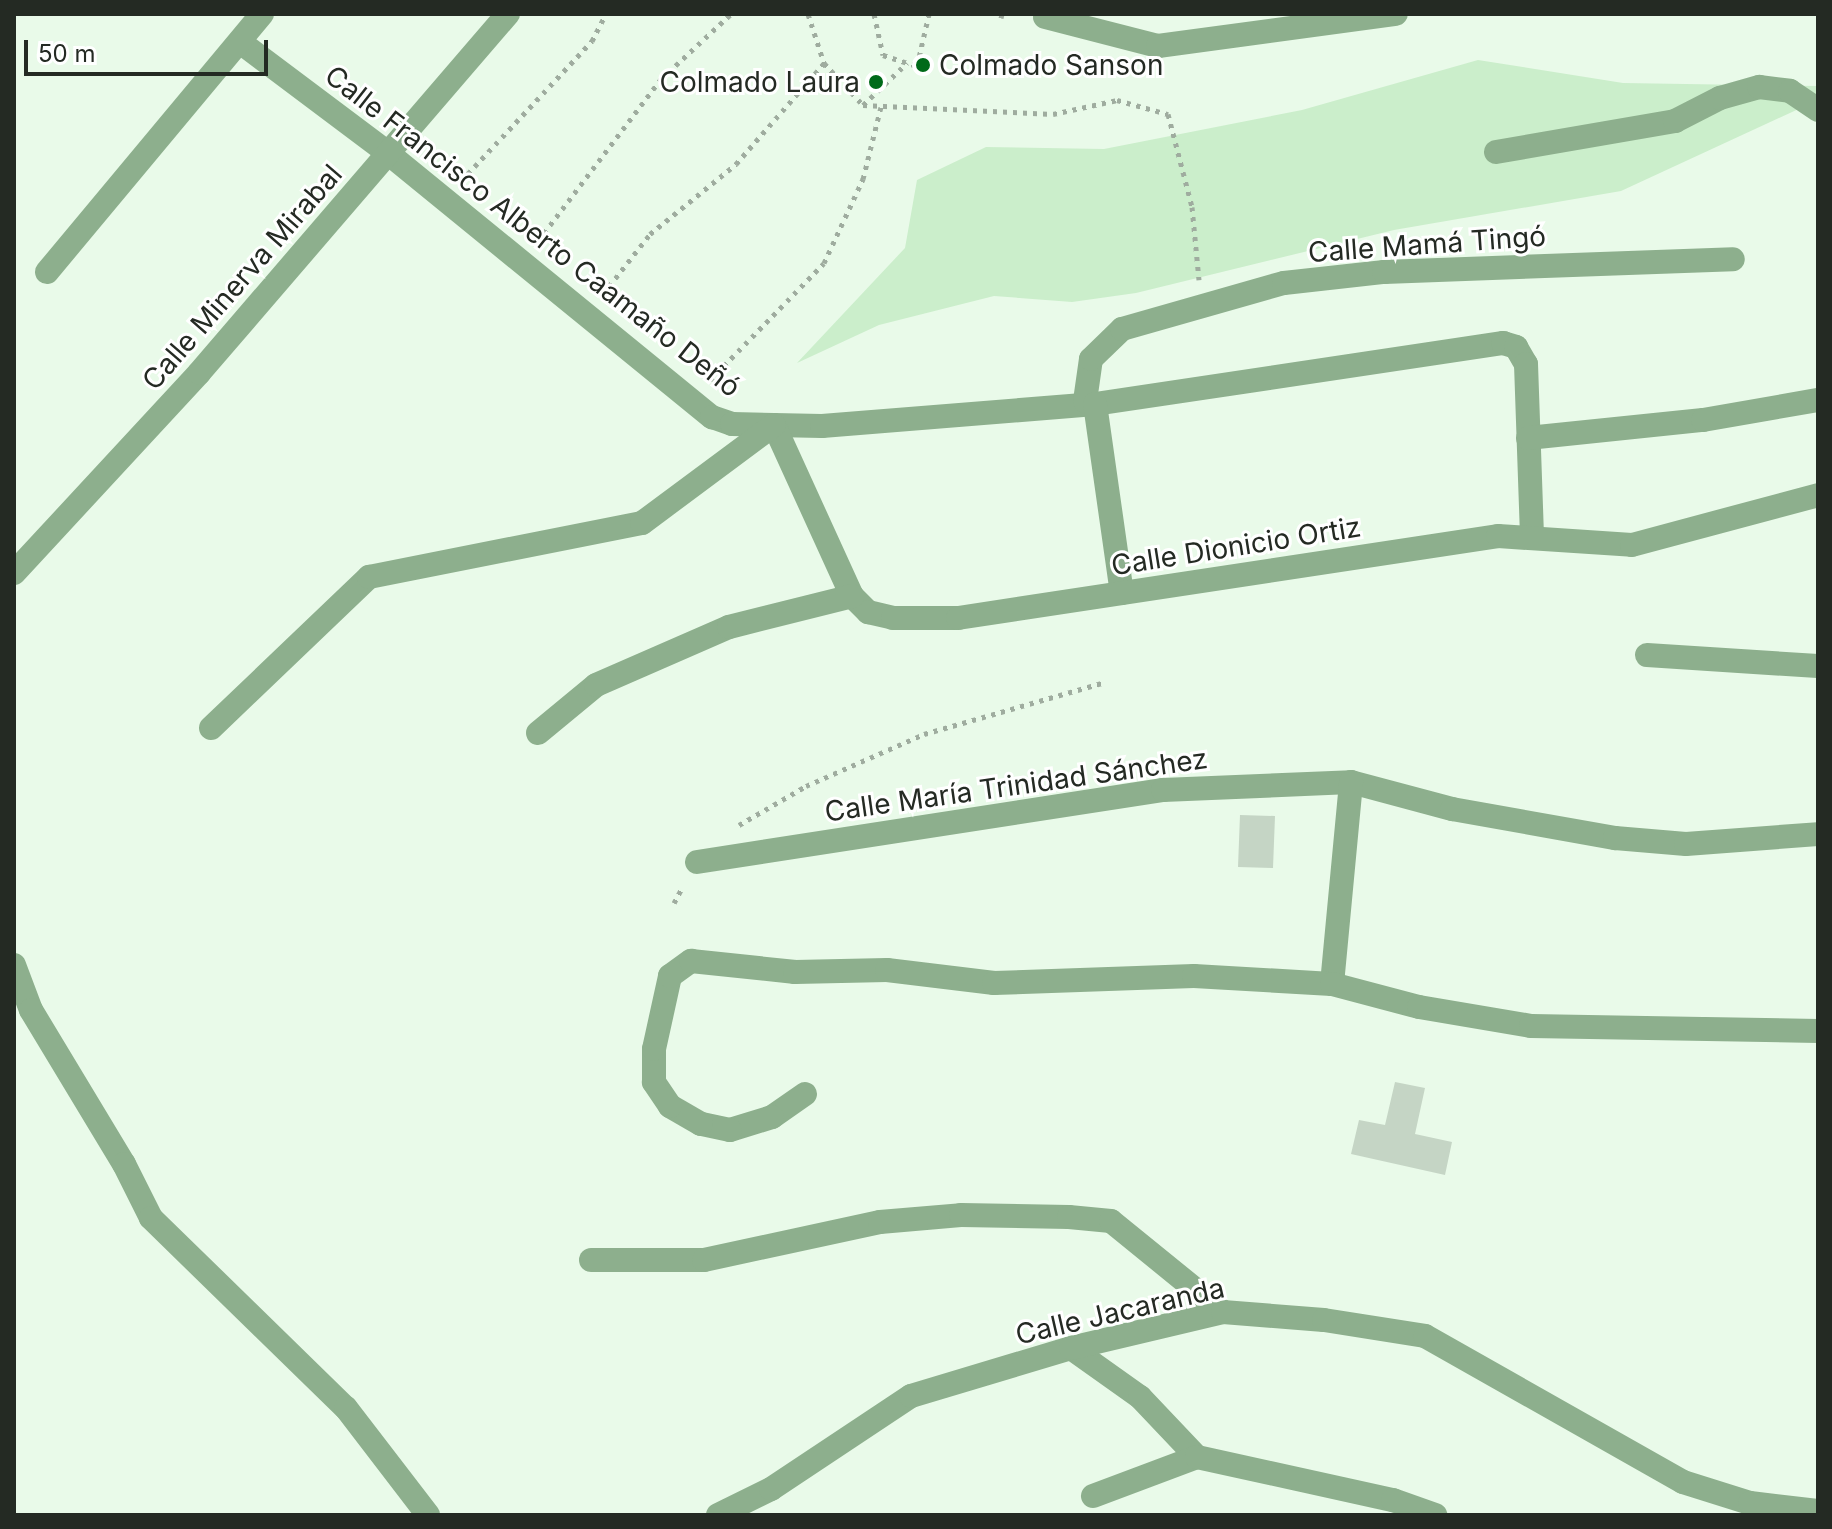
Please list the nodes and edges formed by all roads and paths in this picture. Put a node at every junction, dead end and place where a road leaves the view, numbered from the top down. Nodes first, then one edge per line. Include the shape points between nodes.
1 (262, 14) edge
2 (508, 14) edge
3 (606, 14) edge
4 (731, 14) edge
5 (808, 14) edge
6 (874, 14) edge
7 (929, 14) edge
8 (1396, 14) edge
9 (1045, 17) dead end
10 (1272, 20) edge
11 (240, 42) junction
12 (824, 63) junction
13 (907, 63) junction
14 (863, 105) junction
15 (881, 107) junction
16 (1818, 110) edge
17 (1496, 152) dead end
18 (389, 154) junction
19 (444, 200) junction
20 (1733, 259) dead end
21 (520, 264) junction
22 (47, 272) dead end
23 (1193, 307) junction
24 (588, 314) junction
25 (691, 399) junction
26 (1818, 400) edge
27 (1090, 403) junction
28 (774, 425) junction
29 (1528, 438) junction
30 (1818, 495) edge
31 (1532, 537) junction
32 (14, 573) edge
33 (1122, 593) junction
34 (852, 596) junction
35 (1647, 655) dead end
36 (1818, 666) edge
37 (1102, 683) dead end
38 (211, 728) dead end
39 (538, 733) dead end
40 (1351, 782) junction
41 (731, 830) dead end
42 (1818, 834) edge
43 (697, 862) joint
44 (674, 903) dead end
45 (14, 965) edge
46 (1332, 984) junction
47 (1818, 1031) edge
48 (805, 1094) dead end
49 (591, 1260) dead end
50 (1223, 1312) junction
51 (1071, 1348) junction
52 (1197, 1457) junction
53 (771, 1489) junction
54 (1093, 1496) dead end
55 (1818, 1511) edge
56 (428, 1515) edge
57 (718, 1515) edge
58 (761, 1515) edge
59 (1435, 1515) edge

1 - 11 street
2 - 18 street, Calle Minerva Mirabal
3 - 19 path via 592,41
4 - 21 path via 661,79
5 - 12 path
6 - 13 path via 883,55
7 - 13 path via 917,66
8 - 10 street
9 - 10 street via 1158,46
11 - 18 street, Calle Francisco Alberto Caamaño Deñó
11 - 22 street
12 - 14 path
12 - 24 path via 736,164 650,234
13 - 14 path
14 - 15 path
15 - 23 path via 1053,114 1117,100 1168,114 1192,207 1200,274
15 - 25 path via 863,179 824,263
16 - 17 street via 1790,91 1759,87 1720,98 1675,121
18 - 19 street, Calle Francisco Alberto Caamaño Deñó
18 - 32 street, Calle Minerva Mirabal via 199,373
19 - 21 street, Calle Francisco Alberto Caamaño Deñó
20 - 23 street, Calle Mamá Tingó via 1384,272 1284,283
21 - 24 street, Calle Francisco Alberto Caamaño Deñó
23 - 27 street, Calle Mamá Tingó via 1122,329 1102,344 1086,376
24 - 25 street, Calle Francisco Alberto Caamaño Deñó
25 - 28 street, Calle Francisco Alberto Caamaño Deñó via 712,417 732,424
26 - 29 street via 1703,420
27 - 28 street, Calle Francisco Alberto Caamaño Deñó via 822,426
27 - 29 street, Calle Francisco Alberto Caamaño Deñó via 1503,343 1516,347 1526,364
27 - 33 street, Calle Mamá Tingó
28 - 34 street
28 - 38 street via 642,523 369,577
29 - 31 street, Calle Francisco Alberto Caamaño Deñó
30 - 31 street, Calle Dionicio Ortiz via 1632,545
31 - 33 street, Calle Dionicio Ortiz via 1498,536
33 - 34 street, Calle Dionicio Ortiz via 958,618 893,618 868,612
34 - 39 street via 702,638 596,685
35 - 36 street
37 - 41 path via 924,734 806,786
40 - 42 street, Calle María Trinidad Sánchez via 1452,809 1615,838 1686,844
40 - 43 street, Calle María Trinidad Sánchez via 1163,790
40 - 46 street
43 - 44 path
45 - 56 street via 31,1010 151,1218 346,1408
46 - 47 street via 1419,1007 1531,1026
46 - 48 street via 1194,976 994,983 887,970 795,972 691,961 670,976 654,1049 654,1082 670,1106 701,1124 730,1130 772,1117
49 - 50 street via 704,1260 880,1222 961,1215 1069,1217 1111,1221
50 - 51 street, Calle Jacaranda
50 - 55 street, Calle Jacaranda via 1425,1336 1683,1482 1750,1503
51 - 52 street via 1140,1397
51 - 53 street, Calle Jacaranda via 911,1396
52 - 54 street
52 - 59 street via 1393,1500
53 - 57 street, Calle Jacaranda
53 - 58 street

